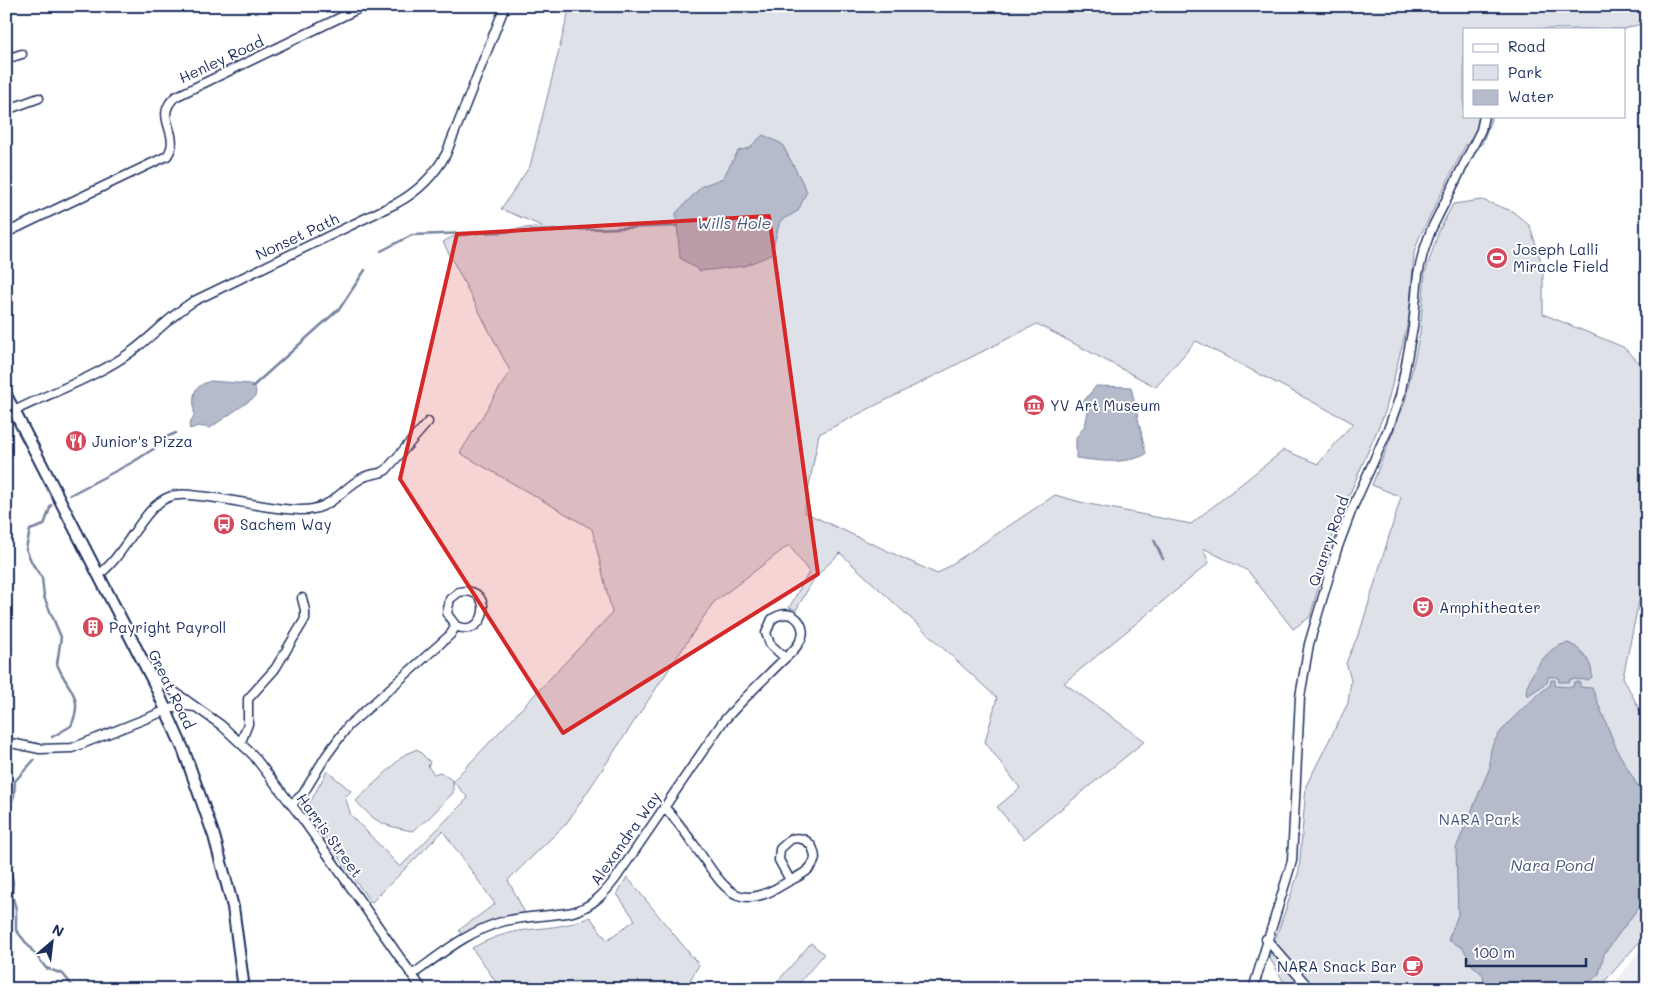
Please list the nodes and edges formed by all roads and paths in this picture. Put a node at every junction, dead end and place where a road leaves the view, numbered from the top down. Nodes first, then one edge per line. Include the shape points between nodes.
1 (364, 6) edge
2 (505, 6) edge
3 (22, 54) dead end
4 (6, 59) edge
5 (39, 98) dead end
6 (6, 110) edge
7 (1484, 118) edge
8 (6, 233) edge
9 (6, 395) edge
10 (14, 411) junction
11 (428, 422) dead end
12 (98, 575) junction
13 (302, 598) dead end
14 (456, 626) junction
15 (785, 658) junction
16 (149, 674) junction
17 (201, 709) junction
18 (167, 710) junction
19 (6, 742) edge
20 (241, 742) junction
21 (292, 804) junction
22 (664, 807) junction
23 (790, 880) junction
24 (1266, 939) junction
25 (412, 975) junction
26 (244, 989) edge
27 (422, 989) edge
28 (1252, 989) edge
29 (1310, 989) edge

1 - 8 street, Henley Road via 175,97 165,113 172,144 166,156
2 - 10 street, Nonset Path via 446,154 418,189 397,203 194,301 120,359
3 - 4 street
5 - 6 street
7 - 24 street, Quarry Road via 1481,130 1423,253 1400,396 1340,542 1309,644 1300,697 1292,861
9 - 10 main road, Great Road
10 - 12 main road, Great Road
11 - 12 street via 386,470 378,475 365,476 322,507 295,509 187,495 163,499 116,560
12 - 16 main road, Great Road
13 - 20 street via 305,619 275,669 248,699 248,724
14 - 14 street via 472,627 482,618 483,606 474,593 459,592 448,602 448,617
14 - 21 street via 348,726 303,794
15 - 15 street, Alexandra Way via 800,642 802,630 794,617 783,614 772,619 766,633 770,644
15 - 22 street, Alexandra Way via 722,723
16 - 17 street, Harris Street
16 - 18 main road, Great Road
17 - 18 street via 185,704
17 - 20 street, Harris Street
18 - 19 street via 72,748 40,749
18 - 26 main road, Great Road via 214,836 234,915
20 - 21 street, Harris Street
21 - 25 street, Harris Street
22 - 23 street via 727,890 737,895 756,897
22 - 25 street, Alexandra Way via 616,878 592,904 573,912 512,920 483,929 454,944
23 - 23 street via 807,871 814,862 812,846 803,839 791,839 780,849 780,860
24 - 28 street, Quarry Road
24 - 29 street
25 - 27 street, Harris Street

